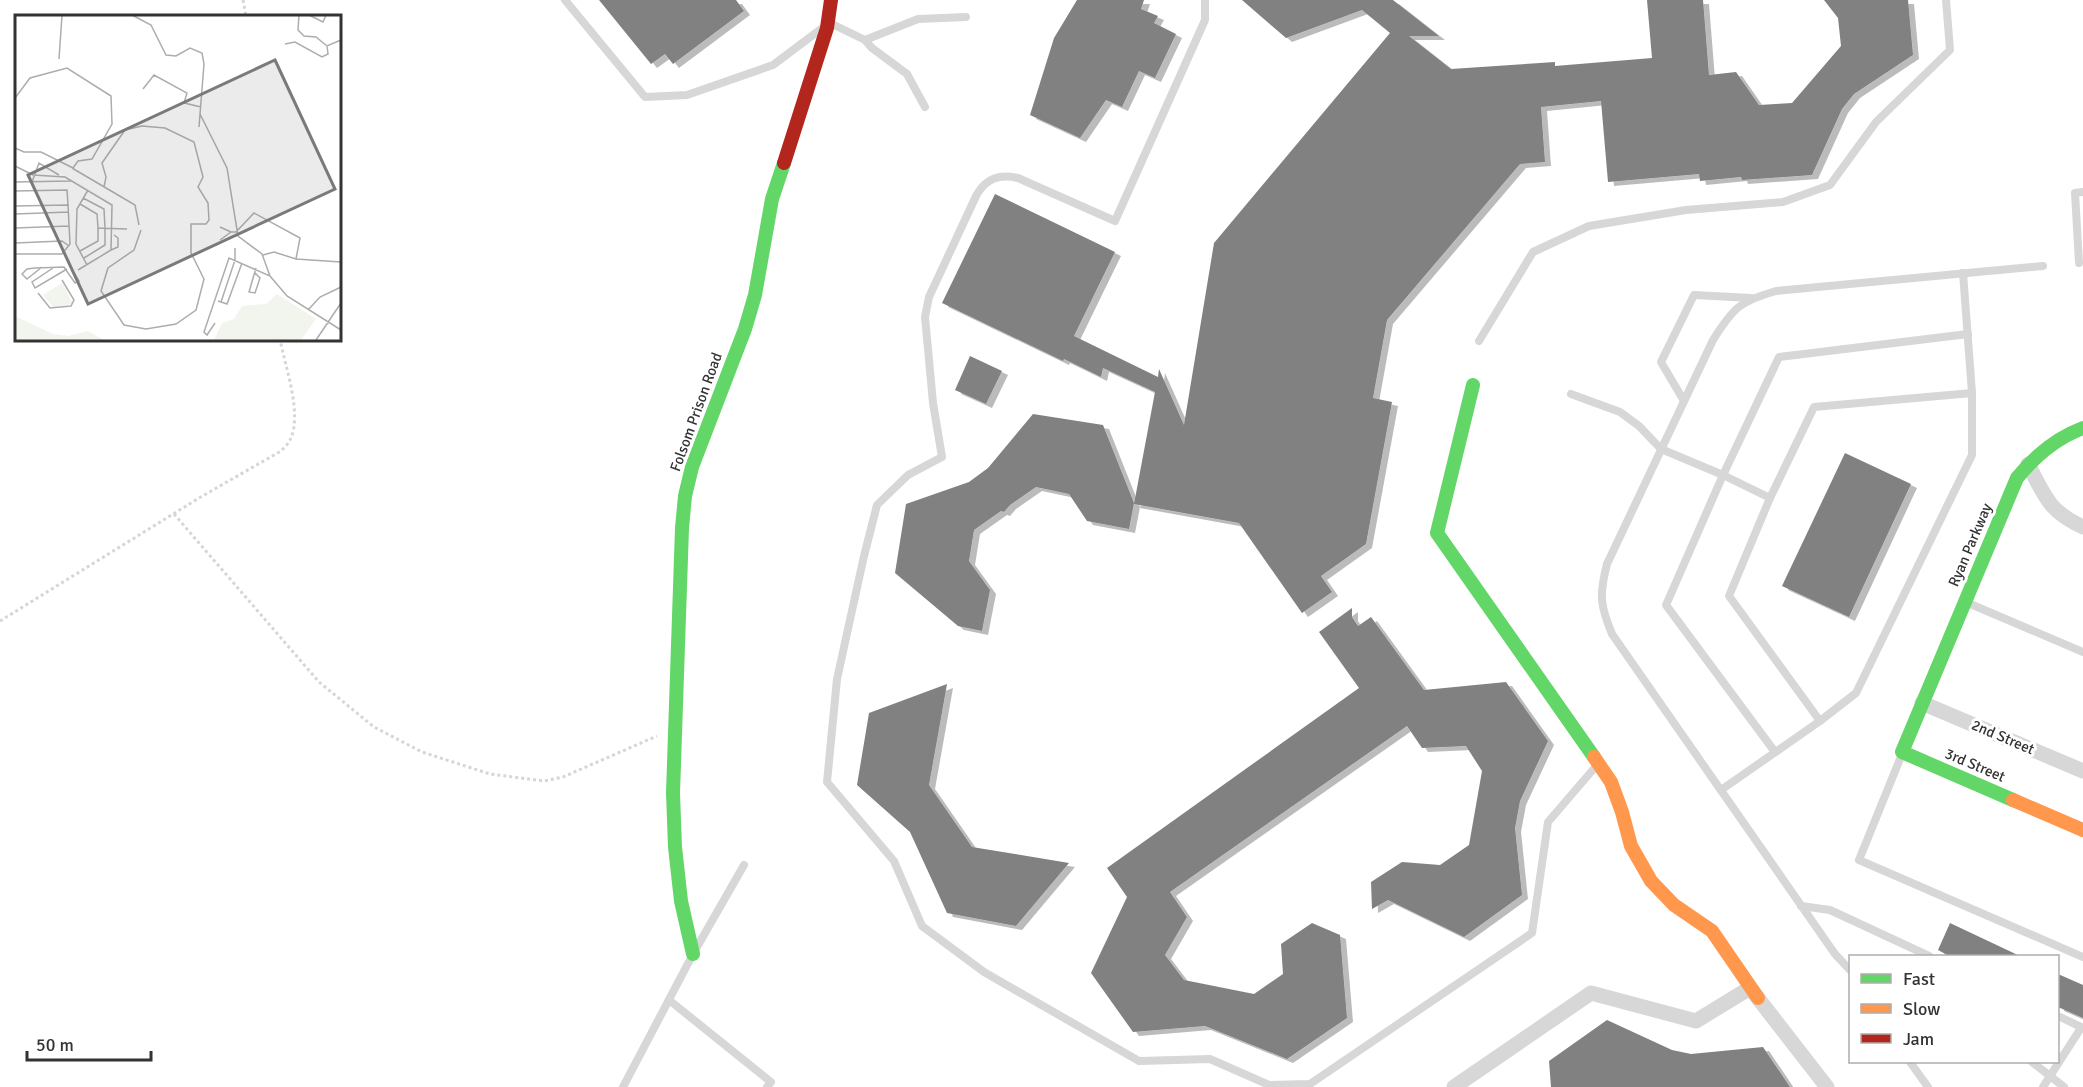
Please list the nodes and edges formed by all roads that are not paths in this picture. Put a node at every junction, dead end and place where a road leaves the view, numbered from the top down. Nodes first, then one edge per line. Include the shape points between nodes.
1 (565, 0) edge
2 (831, 0) edge
3 (1205, 0) edge
4 (1946, 0) edge
5 (966, 17) dead end
6 (828, 22) junction
7 (865, 40) junction
8 (925, 107) dead end
9 (2083, 192) edge
10 (2079, 263) dead end
11 (2043, 266) dead end
12 (1963, 273) junction
13 (1751, 298) junction
14 (1968, 334) junction
15 (1479, 341) dead end
16 (1473, 385) dead end
17 (1972, 393) junction
18 (1571, 394) dead end
19 (1684, 402) junction
20 (2083, 428) edge
21 (1661, 449) junction
22 (2028, 464) junction
23 (1723, 475) junction
24 (1770, 498) junction
25 (2083, 527) edge
26 (1964, 602) junction
27 (2083, 652) edge
28 (1922, 703) junction
29 (1820, 721) junction
30 (1775, 752) junction
31 (1902, 752) junction
32 (1598, 764) junction
33 (2083, 771) edge
34 (1720, 790) junction
35 (2083, 830) edge
36 (744, 865) dead end
37 (1801, 906) junction
38 (693, 954) junction
39 (1925, 955) edge
40 (2083, 957) edge
41 (1849, 968) edge
42 (1758, 998) junction
43 (669, 1000) junction
44 (2059, 1016) edge
45 (2082, 1028) edge
46 (1911, 1063) edge
47 (2033, 1063) edge
48 (2059, 1063) edge
49 (2059, 1063) edge
50 (2051, 1075) junction
51 (623, 1087) edge
52 (767, 1087) edge
53 (1454, 1087) edge
54 (1827, 1087) edge
55 (1928, 1087) edge
56 (2043, 1087) edge
57 (2064, 1087) edge

1 - 6 lane via 645,97 687,95 773,65
2 - 6 street, Folsom Prison Road
3 - 32 lane via 1205,20 1114,221 1006,175 989,180 977,195 926,308 933,403 942,457 908,475 877,505 837,679 827,782 894,861 922,926 984,972 1139,1061 1210,1059 1269,1085 1310,1084 1532,933 1548,822
4 - 15 lane via 1950,50 1876,122 1830,185 1783,202 1686,210 1589,226 1533,252
5 - 7 lane via 918,19
6 - 7 lane
6 - 38 street, Folsom Prison Road via 772,199 750,312 692,467 685,496 673,793 681,901
7 - 8 lane via 907,74
9 - 10 lane via 2075,194
11 - 12 lane
12 - 13 lane via 1776,291
12 - 14 lane
13 - 19 lane via 1728,316
13 - 19 lane via 1694,295 1661,362
14 - 17 lane
14 - 23 lane via 1779,357
16 - 32 street via 1437,533
17 - 24 lane via 1814,407
17 - 29 lane via 1972,455 1856,693
18 - 21 lane via 1620,412
19 - 21 lane
20 - 22 street, Ryan Parkway via 2067,433
21 - 23 lane
21 - 34 lane via 1607,564 1601,587 1602,610 1612,634
22 - 25 street via 2051,507
22 - 26 street, Ryan Parkway via 2017,478
23 - 24 lane
23 - 30 lane via 1666,605
24 - 29 lane via 1729,596
26 - 27 lane
26 - 28 street, Ryan Parkway
28 - 31 street
28 - 33 street, 2nd Street
29 - 30 lane
30 - 34 lane
31 - 35 street, 3rd Street
31 - 40 lane via 1859,860
32 - 42 street via 1611,782 1631,846 1651,881 1674,905 1712,931
34 - 37 lane
36 - 38 lane
37 - 39 lane via 1830,910
37 - 41 lane
38 - 43 lane
42 - 53 street via 1750,988 1696,1021 1591,993
42 - 54 street
43 - 51 lane
43 - 52 lane via 771,1082
44 - 45 lane
45 - 49 lane
46 - 55 lane
47 - 50 lane
48 - 50 lane
50 - 56 lane
50 - 57 lane

